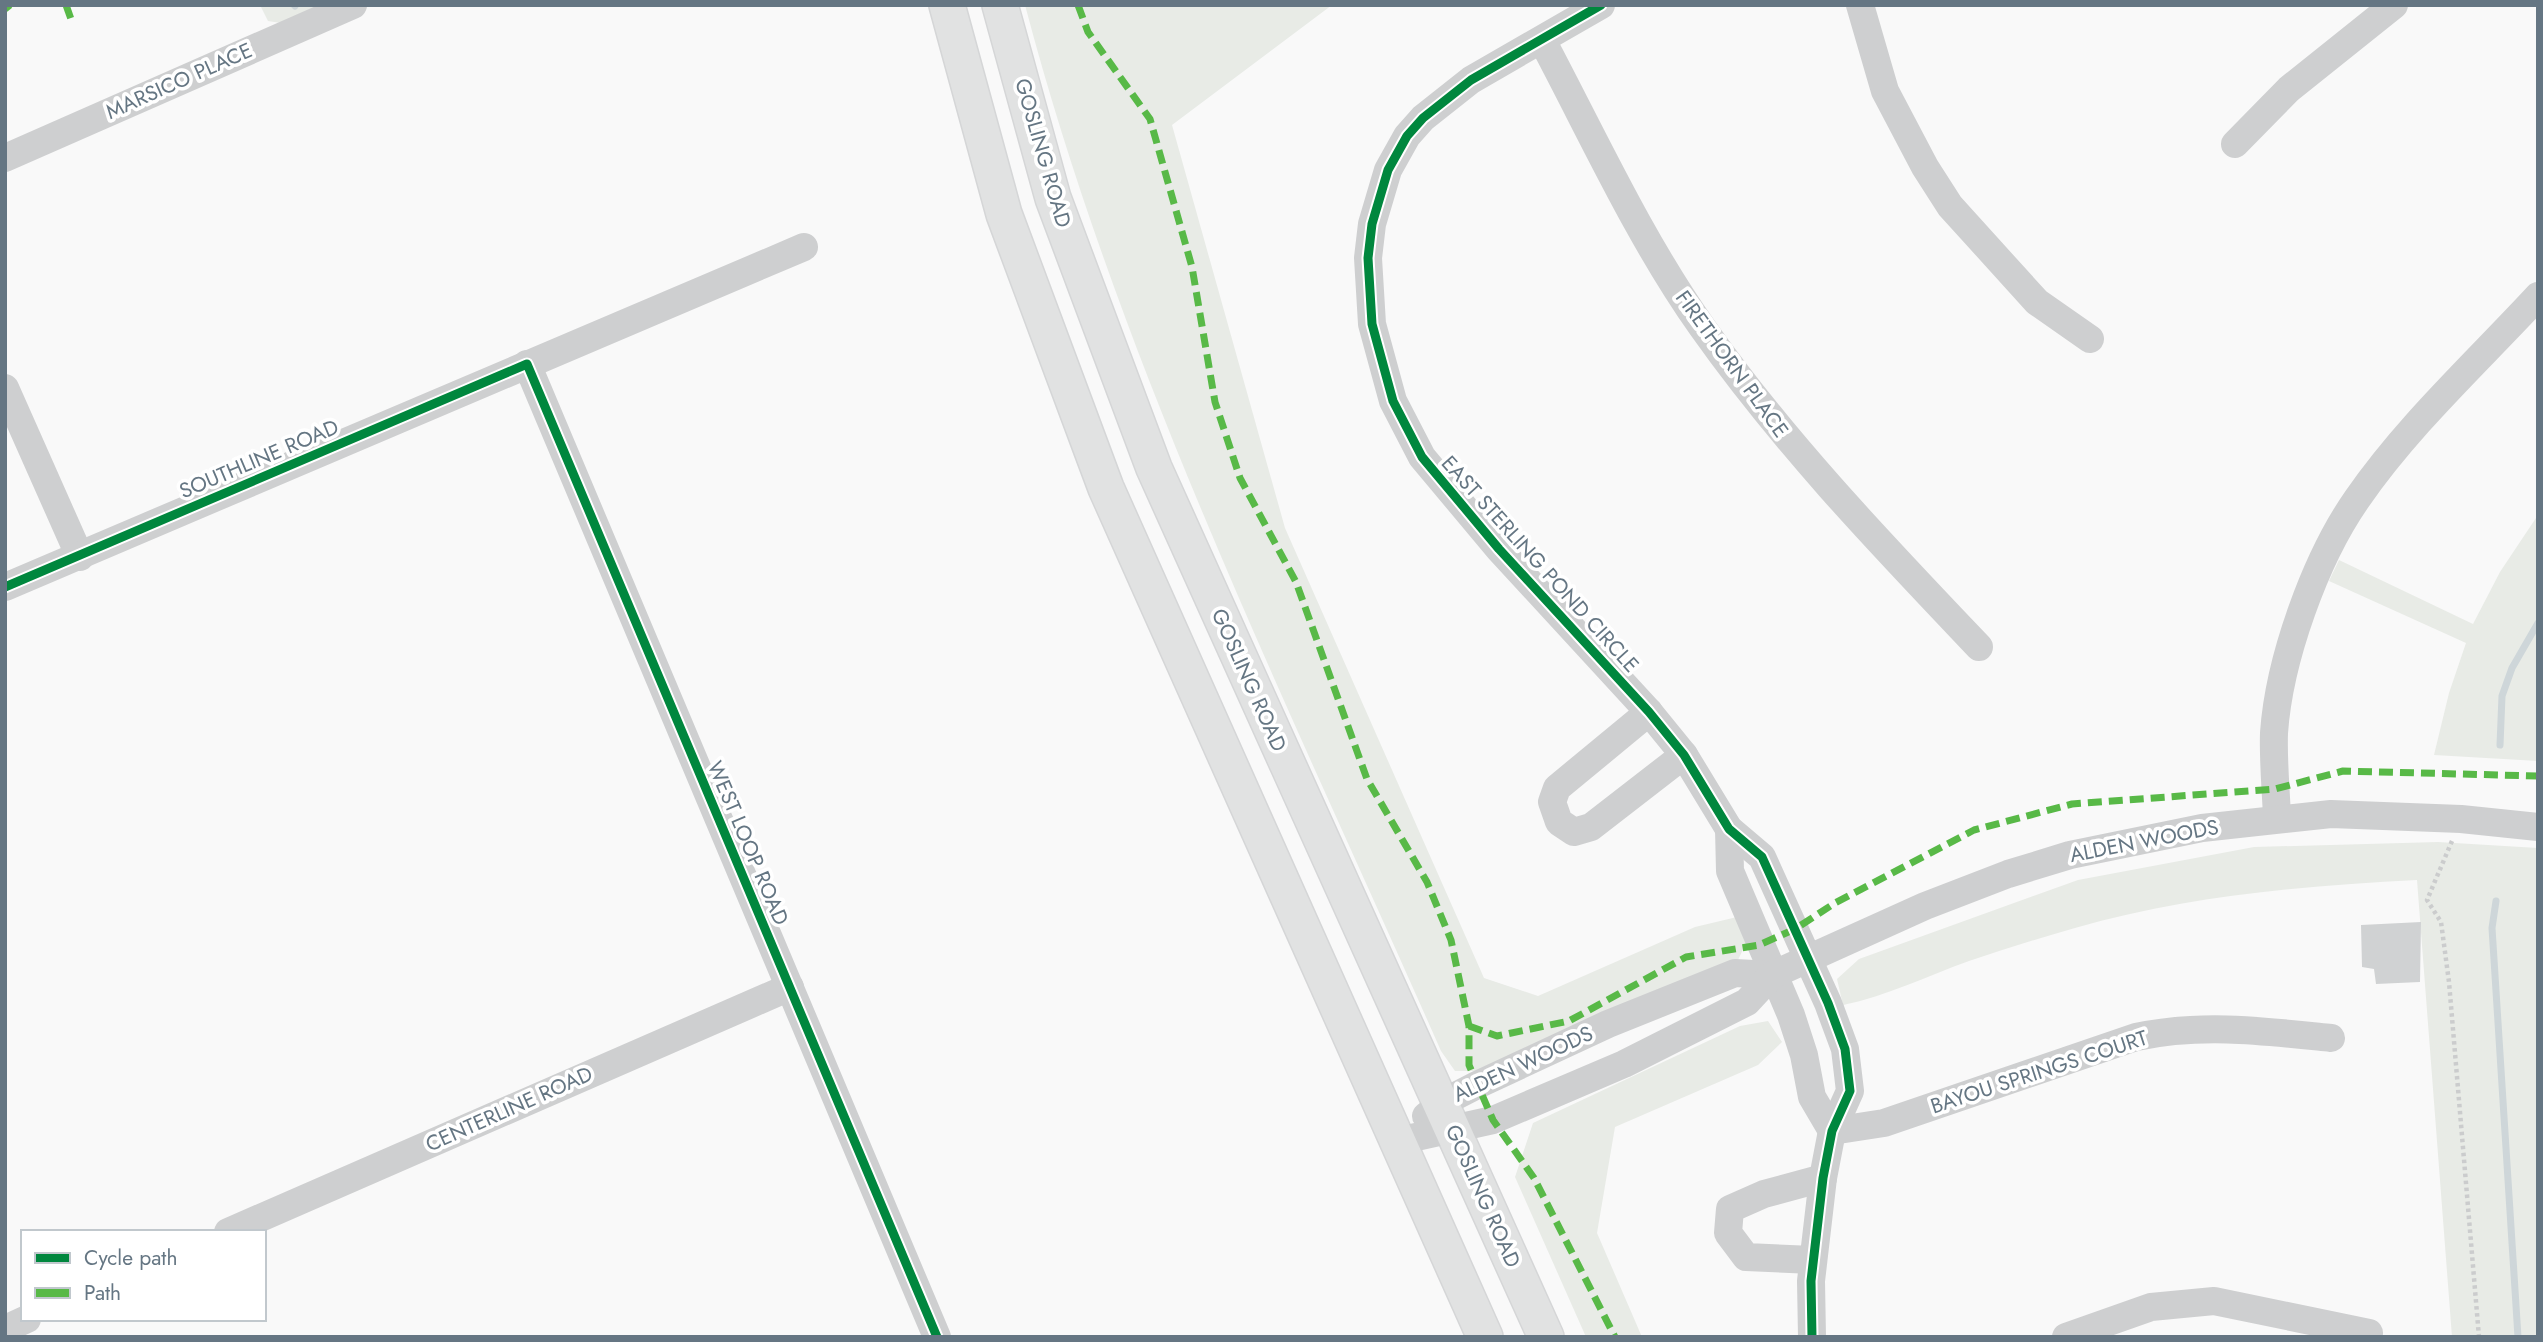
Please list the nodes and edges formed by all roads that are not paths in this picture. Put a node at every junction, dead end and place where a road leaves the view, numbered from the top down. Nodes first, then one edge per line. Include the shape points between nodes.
1 (353, 5) edge
2 (947, 5) edge
3 (1000, 5) edge
4 (1601, 5) edge
5 (1860, 5) edge
6 (2394, 5) edge
7 (1542, 40) junction
8 (2235, 144) dead end
9 (5, 158) edge
10 (804, 247) dead end
11 (2538, 296) edge
12 (2090, 339) dead end
13 (527, 364) junction
14 (5, 388) edge
15 (80, 557) junction
16 (5, 587) edge
17 (1979, 647) dead end
18 (1649, 712) junction
19 (1684, 755) junction
20 (2277, 818) junction
21 (2538, 827) edge
22 (1729, 829) junction
23 (1808, 959) junction
24 (1772, 975) junction
25 (790, 987) junction
26 (2331, 1038) dead end
27 (1448, 1117) junction
28 (1832, 1131) junction
29 (1398, 1141) junction
30 (1822, 1178) junction
31 (233, 1230) edge
32 (1813, 1260) junction
33 (23, 1321) edge
34 (5, 1329) edge
35 (2370, 1333) dead end
36 (937, 1337) edge
37 (1485, 1337) edge
38 (1546, 1337) edge
39 (1812, 1337) edge
40 (2066, 1337) edge

1 - 9 street, MARSICO PLACE
2 - 29 main road via 1004,214 1107,488
3 - 27 main road, GOSLING ROAD via 1053,198 1154,468
4 - 7 street, EAST STERLING POND CIRCLE
5 - 12 street via 1885,91 1950,206 2037,302
6 - 8 street via 2289,89
7 - 17 street, FIRETHORN PLACE via 1653,248 1702,326 1776,427 1857,520
7 - 18 street, EAST STERLING POND CIRCLE via 1472,80 1407,136 1388,170 1372,224 1368,258 1372,324 1393,401 1435,477
10 - 13 street, SOUTHLINE ROAD
11 - 20 street via 2396,448 2355,500 2324,559 2302,612 2283,679 2274,733
13 - 15 street, SOUTHLINE ROAD
13 - 25 street, WEST LOOP ROAD
14 - 15 street
15 - 16 street, SOUTHLINE ROAD
18 - 19 street, EAST STERLING POND CIRCLE
18 - 19 street via 1557,788 1552,802 1559,822 1574,832 1591,827
19 - 22 street, EAST STERLING POND CIRCLE
20 - 21 street, ALDEN WOODS via 2330,814
20 - 23 street, ALDEN WOODS via 2070,855 1924,906
22 - 23 street, EAST STERLING POND CIRCLE via 1762,857
22 - 24 street, EAST STERLING POND CIRCLE via 1730,871
23 - 24 street, ALDEN WOODS
23 - 28 street, EAST STERLING POND CIRCLE via 1845,1049 1850,1091
24 - 27 street, ALDEN WOODS via 1735,973 1608,1024
24 - 27 street, ALDEN WOODS via 1747,1002 1624,1064 1493,1120
24 - 28 street, EAST STERLING POND CIRCLE via 1791,1015 1812,1097
25 - 31 street, CENTERLINE ROAD
25 - 36 street, WEST LOOP ROAD
26 - 28 street, BAYOU SPRINGS COURT via 2238,1028 2166,1031 2136,1037 1884,1124
27 - 29 street, ALDEN WOODS
27 - 38 main road, GOSLING ROAD
28 - 30 street, EAST STERLING POND CIRCLE
29 - 37 main road
30 - 32 street, EAST STERLING POND CIRCLE
30 - 32 street via 1730,1209 1728,1233 1746,1257
32 - 39 street, EAST STERLING POND CIRCLE
33 - 34 street
35 - 40 street via 2214,1301 2151,1307

